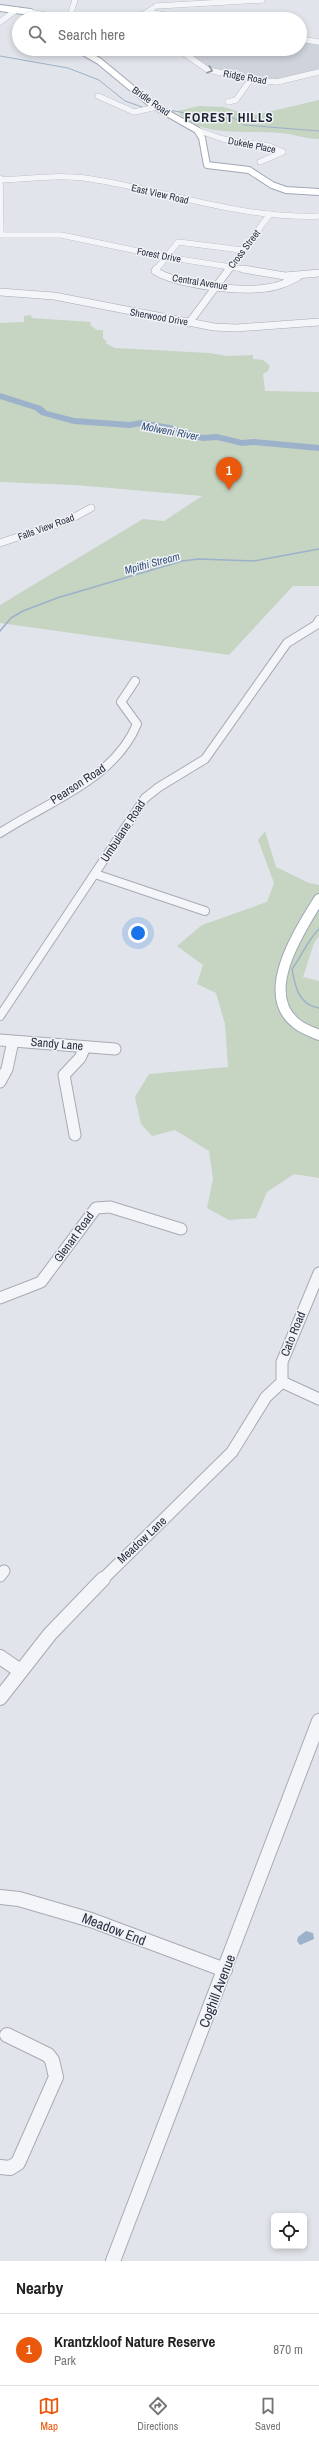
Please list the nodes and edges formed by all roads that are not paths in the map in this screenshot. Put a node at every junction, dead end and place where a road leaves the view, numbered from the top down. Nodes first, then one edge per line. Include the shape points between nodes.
1 (75, 0) edge
2 (157, 0) edge
3 (262, 0) edge
4 (156, 6) junction
5 (0, 8) edge
6 (16, 10) junction
7 (13, 12) edge
8 (20, 12) edge
9 (71, 12) edge
10 (148, 12) edge
11 (12, 13) edge
12 (0, 22) edge
13 (307, 40) edge
14 (319, 42) edge
15 (90, 56) edge
16 (188, 56) edge
17 (319, 72) edge
18 (251, 79) junction
19 (98, 96) dead end
20 (228, 102) dead end
21 (157, 107) junction
22 (197, 130) junction
23 (260, 162) dead end
24 (0, 179) edge
25 (319, 192) edge
26 (270, 214) junction
27 (319, 216) edge
28 (0, 234) edge
29 (242, 250) junction
30 (166, 257) junction
31 (230, 268) junction
32 (319, 273) edge
33 (298, 277) junction
34 (217, 285) junction
35 (0, 292) edge
36 (319, 322) edge
37 (189, 323) junction
38 (91, 508) dead end
39 (0, 543) edge
40 (319, 620) edge
41 (135, 681) dead end
42 (0, 833) edge
43 (95, 874) junction
44 (319, 899) edge
45 (205, 911) dead end
46 (0, 1016) edge
47 (319, 1035) edge
48 (0, 1040) edge
49 (13, 1041) junction
50 (85, 1047) junction
51 (115, 1048) dead end
52 (0, 1082) edge
53 (75, 1136) dead end
54 (180, 1229) dead end
55 (319, 1273) edge
56 (0, 1298) edge
57 (282, 1382) junction
58 (319, 1399) edge
59 (0, 1657) edge
60 (19, 1670) junction
61 (0, 1698) edge
62 (319, 1721) edge
63 (0, 1897) edge
64 (225, 1970) junction
65 (7, 2035) dead end
66 (0, 2167) edge
67 (113, 2261) edge

1 - 9 street
2 - 4 street
3 - 4 street
4 - 10 street
5 - 6 main road
6 - 7 street
6 - 8 main road
11 - 12 street
13 - 14 street
15 - 21 main road, Bridle Road
16 -> 18 street, Ridge Road via 208,70
17 - 18 street, Ridge Road via 277,82
18 - 20 street via 236,100
19 - 21 street via 134,112
21 - 22 main road, Bridle Road
22 - 23 street, Dukele Place via 206,131 224,140 260,145 283,152
22 - 25 main road via 202,138 207,165 249,170 272,185 286,190
24 - 26 street, East View Road via 87,178 205,204
24 - 28 street
26 - 27 street, East View Road
26 - 29 street, Cross Street
28 - 30 street, Forest Drive via 61,235
29 - 30 street, Central Avenue via 182,241 174,244
29 - 31 street, Cross Street
30 - 31 street, Forest Drive
30 - 34 street, Central Avenue via 156,267 156,273 159,275
31 - 33 street, Forest Drive
31 - 34 street, Cross Street
32 - 33 street, Forest Drive
33 - 34 street, Central Avenue via 284,286 261,291
34 - 37 street, Cross Street
35 - 37 street, Sherwood Drive via 54,296
36 - 37 street, Sherwood Drive via 236,328
38 - 39 street, Falls View Road via 69,520
40 - 43 street, Umbulane Road via 316,625 287,644 205,759 154,789 145,798
41 - 42 street, Pearson Road via 121,702 137,724 134,736 122,752 96,775
43 - 45 street
43 - 46 street, Umbulane Road
44 - 47 main road via 284,964 278,987 283,1006 293,1022 308,1032
48 - 49 street, Sandy Lane
49 - 50 street, Sandy Lane
49 - 52 street via 8,1069
50 - 51 street, Sandy Lane
50 - 53 street via 80,1058 64,1075
54 - 56 street, Glenart Road via 110,1207 96,1208 41,1282
55 - 57 street, Cato Road via 282,1362
57 - 58 street
57 - 60 street, Meadow Lane via 267,1395 233,1451 84,1596
59 - 60 street
60 - 61 street, Meadow Lane
62 - 64 street, Coghill Avenue
63 - 64 street, Meadow End via 19,1898 91,1920
64 - 67 street, Coghill Avenue
65 - 66 street via 48,2055 52,2060 56,2077 18,2163 10,2168

